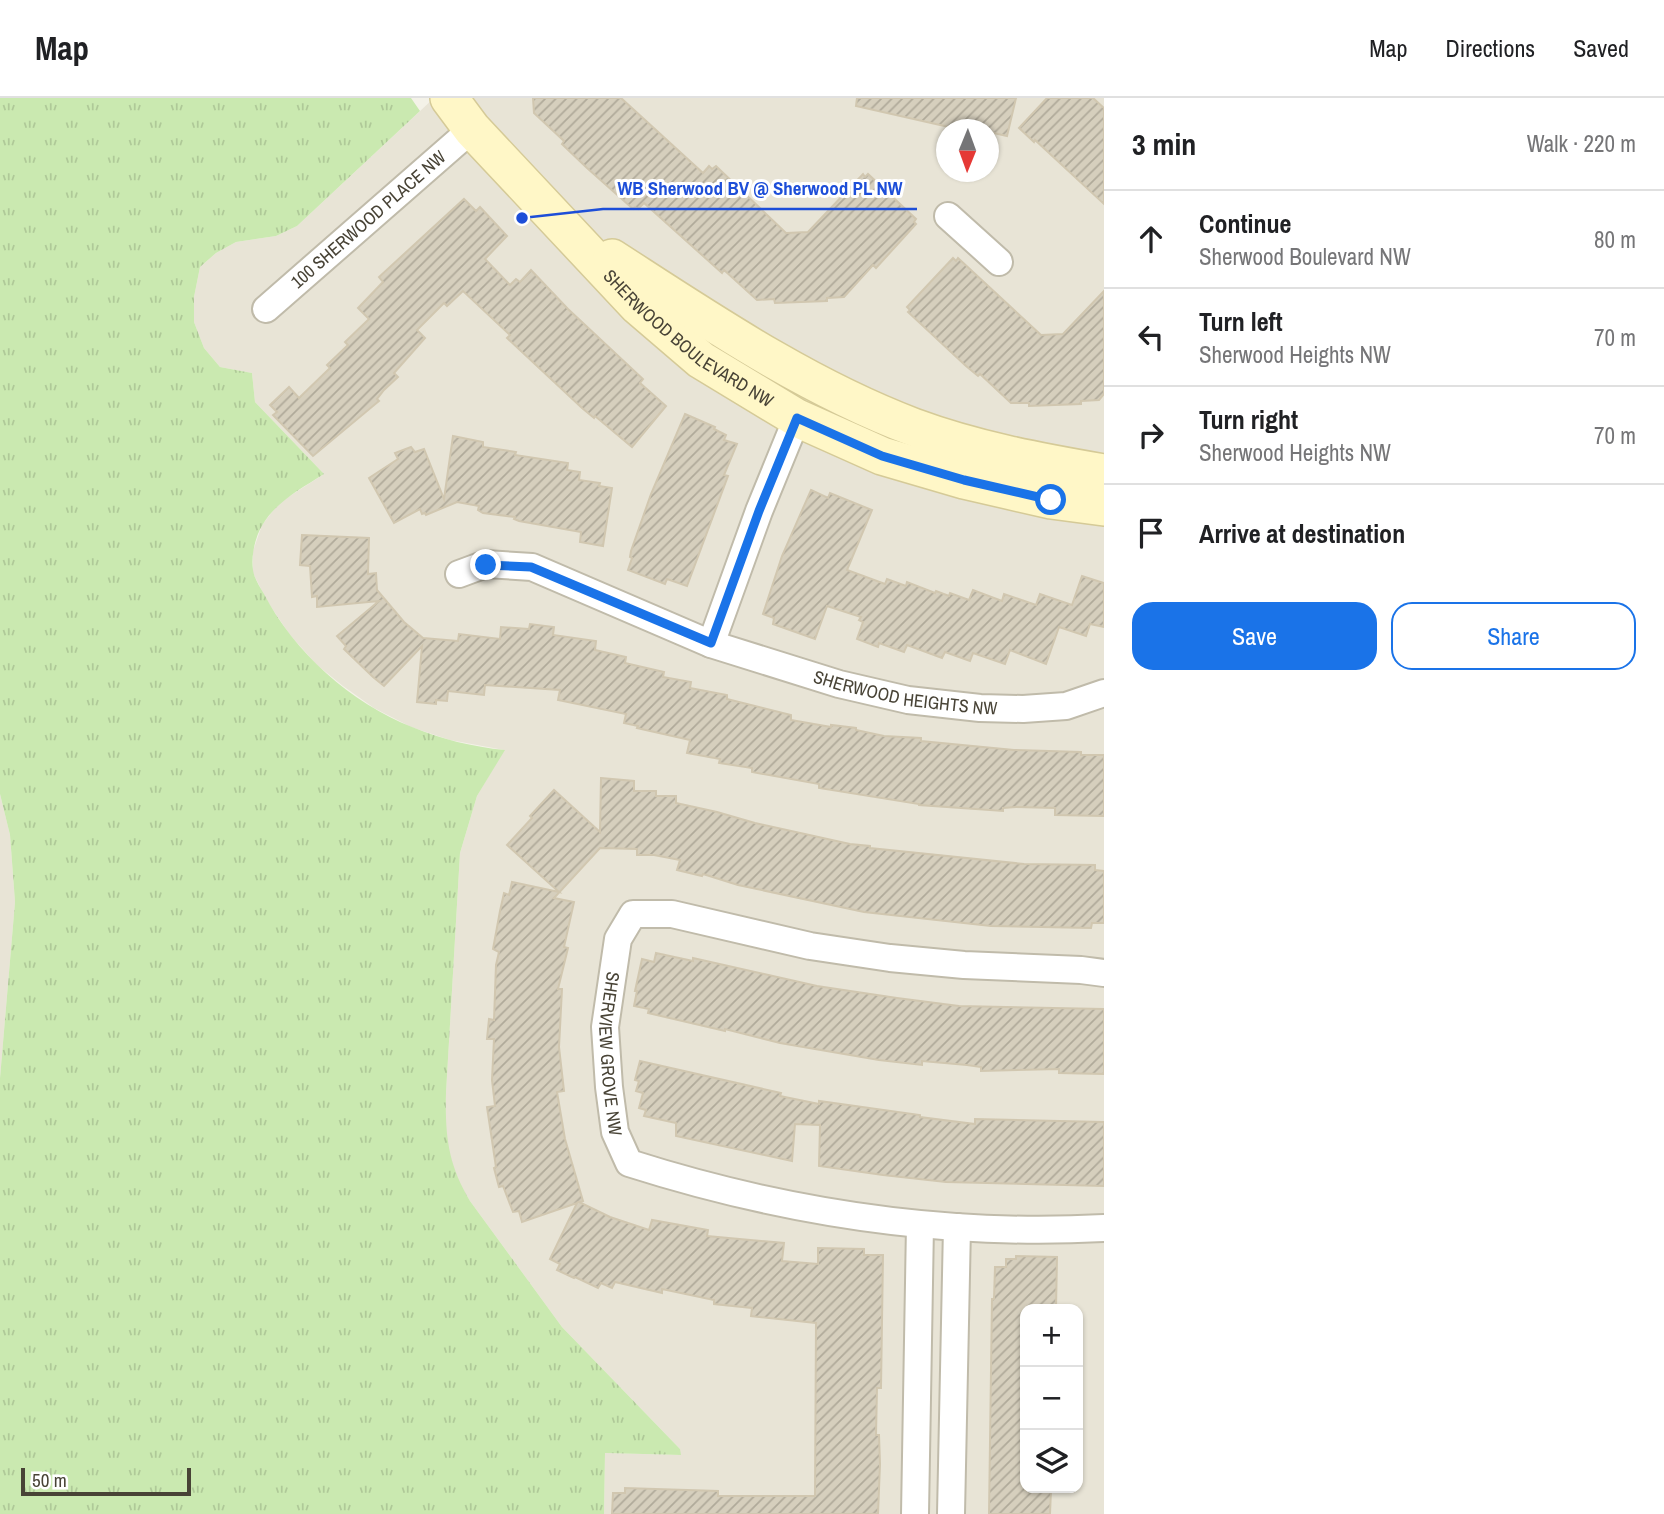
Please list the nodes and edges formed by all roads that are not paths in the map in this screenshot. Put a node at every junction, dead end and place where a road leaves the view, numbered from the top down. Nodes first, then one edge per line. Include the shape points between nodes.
1 (449, 98) edge
2 (472, 129) junction
3 (948, 216) dead end
4 (569, 231) junction
5 (999, 262) dead end
6 (266, 309) dead end
7 (797, 418) junction
8 (1104, 473) edge
9 (1104, 507) edge
10 (459, 574) dead end
11 (711, 643) junction
12 (1104, 693) edge
13 (1104, 973) edge
14 (920, 1225) junction
15 (957, 1227) junction
16 (1104, 1228) edge
17 (915, 1514) edge
18 (951, 1514) edge

1 - 2 street, SHERWOOD BOULEVARD NW
2 - 4 street, SHERWOOD BOULEVARD NW
2 - 6 street, 100 SHERWOOD PLACE NW
3 - 5 street
4 - 7 street, SHERWOOD BOULEVARD NW via 638,306 701,360
4 - 8 street, SHERWOOD BOULEVARD NW via 713,323 828,388 913,427 1010,456
7 - 9 street, SHERWOOD BOULEVARD NW via 882,456 964,480
7 - 11 street
10 - 11 street, SHERWOOD HEIGHTS NW via 486,565 531,567
11 - 12 street, SHERWOOD HEIGHTS NW via 839,684 944,705 1066,706
13 - 14 street, SHERVIEW GROVE NW via 890,958 810,946 672,914 633,914 618,939 605,1027 615,1132 629,1163 796,1207
14 - 15 street, SHERVIEW GROVE NW
14 - 17 street
15 - 16 street, SHERVIEW GROVE NW
15 - 18 street

